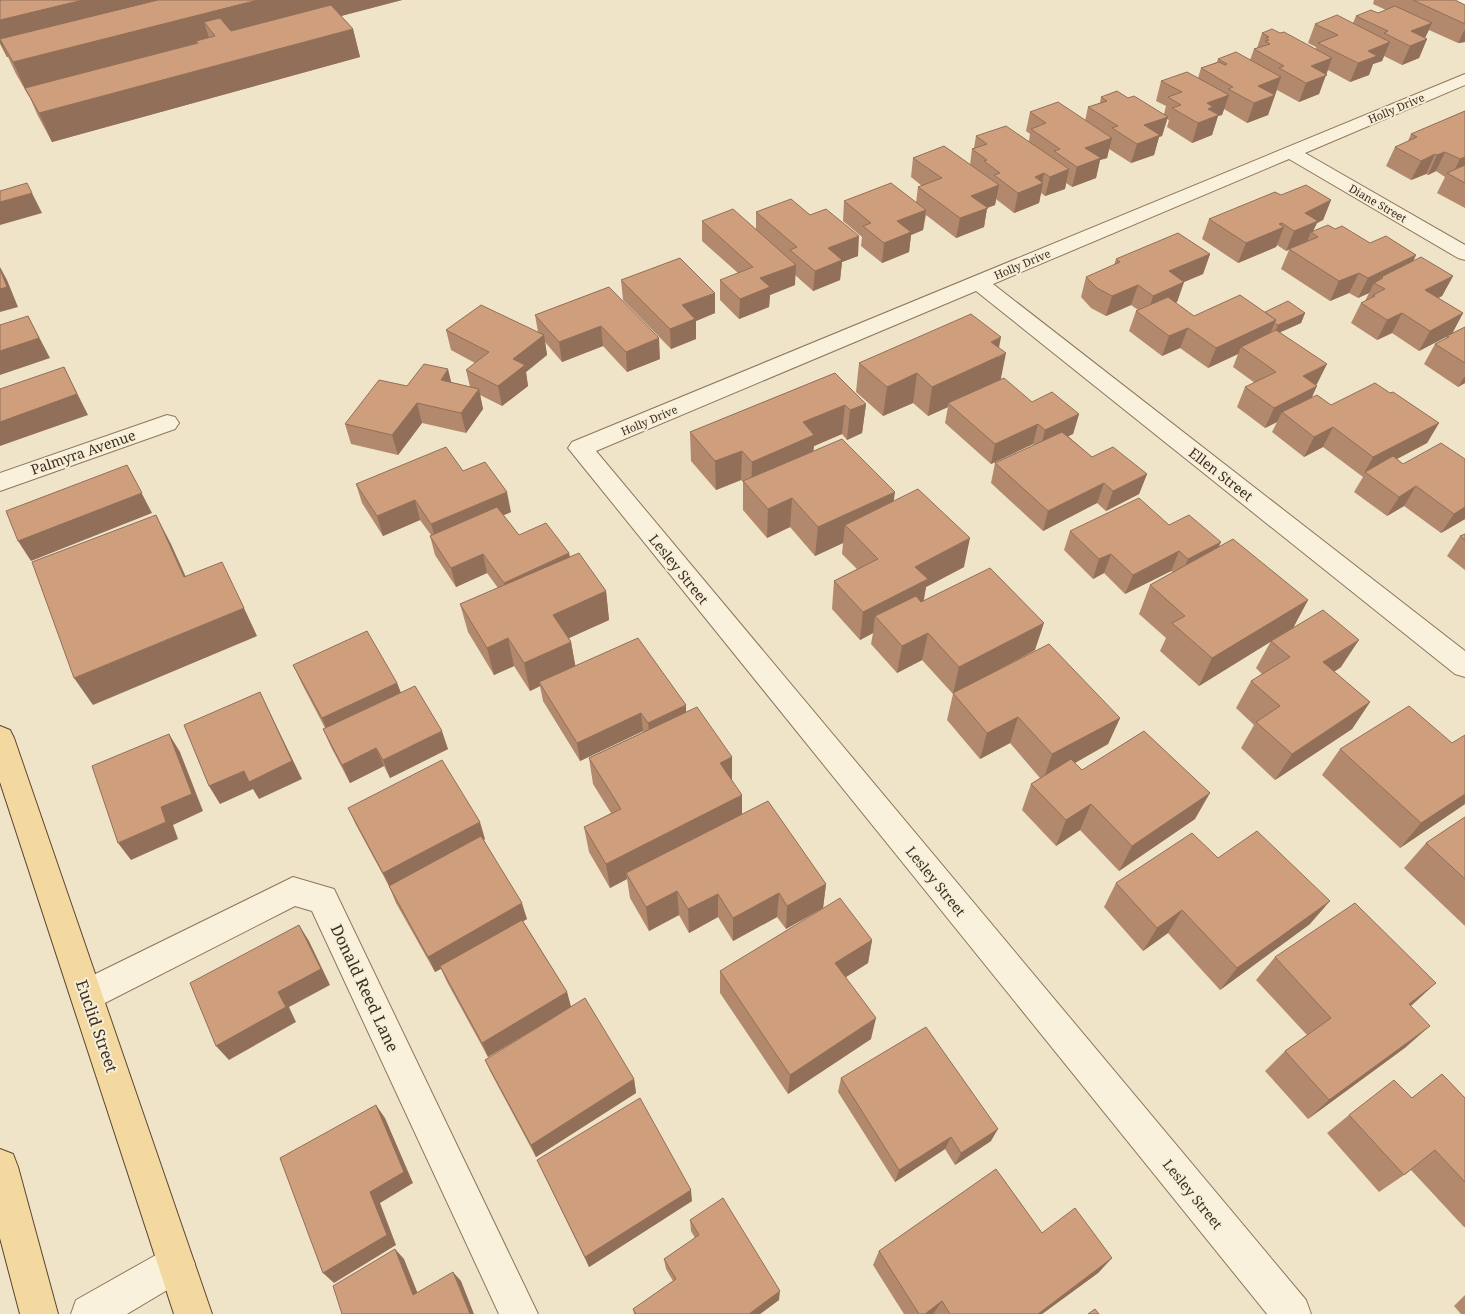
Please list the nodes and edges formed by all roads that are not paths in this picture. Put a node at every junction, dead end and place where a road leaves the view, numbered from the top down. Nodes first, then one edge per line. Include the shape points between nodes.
1 (1465, 79) edge
2 (1290, 152) junction
3 (1465, 254) edge
4 (978, 282) junction
5 (166, 423) dead end
6 (580, 448) joint
7 (0, 482) edge
8 (1465, 666) edge
9 (0, 738) edge
10 (86, 995) junction
11 (0, 1167) edge
12 (176, 1264) junction
13 (39, 1314) edge
14 (90, 1314) edge
15 (193, 1314) edge
16 (519, 1314) edge
17 (1292, 1314) edge

1 - 2 street, Holly Drive
2 - 3 street, Diane Street
2 - 4 street, Holly Drive
4 - 6 street, Holly Drive
4 - 8 street, Ellen Street
5 - 7 street, Palmyra Avenue
6 - 17 street, Lesley Street
9 - 10 main road, Euclid Street
10 - 12 main road, Euclid Street
10 - 16 street, Donald Reed Lane via 293,891 323,899
11 - 13 main road
12 - 14 street
12 - 15 main road, Euclid Street

